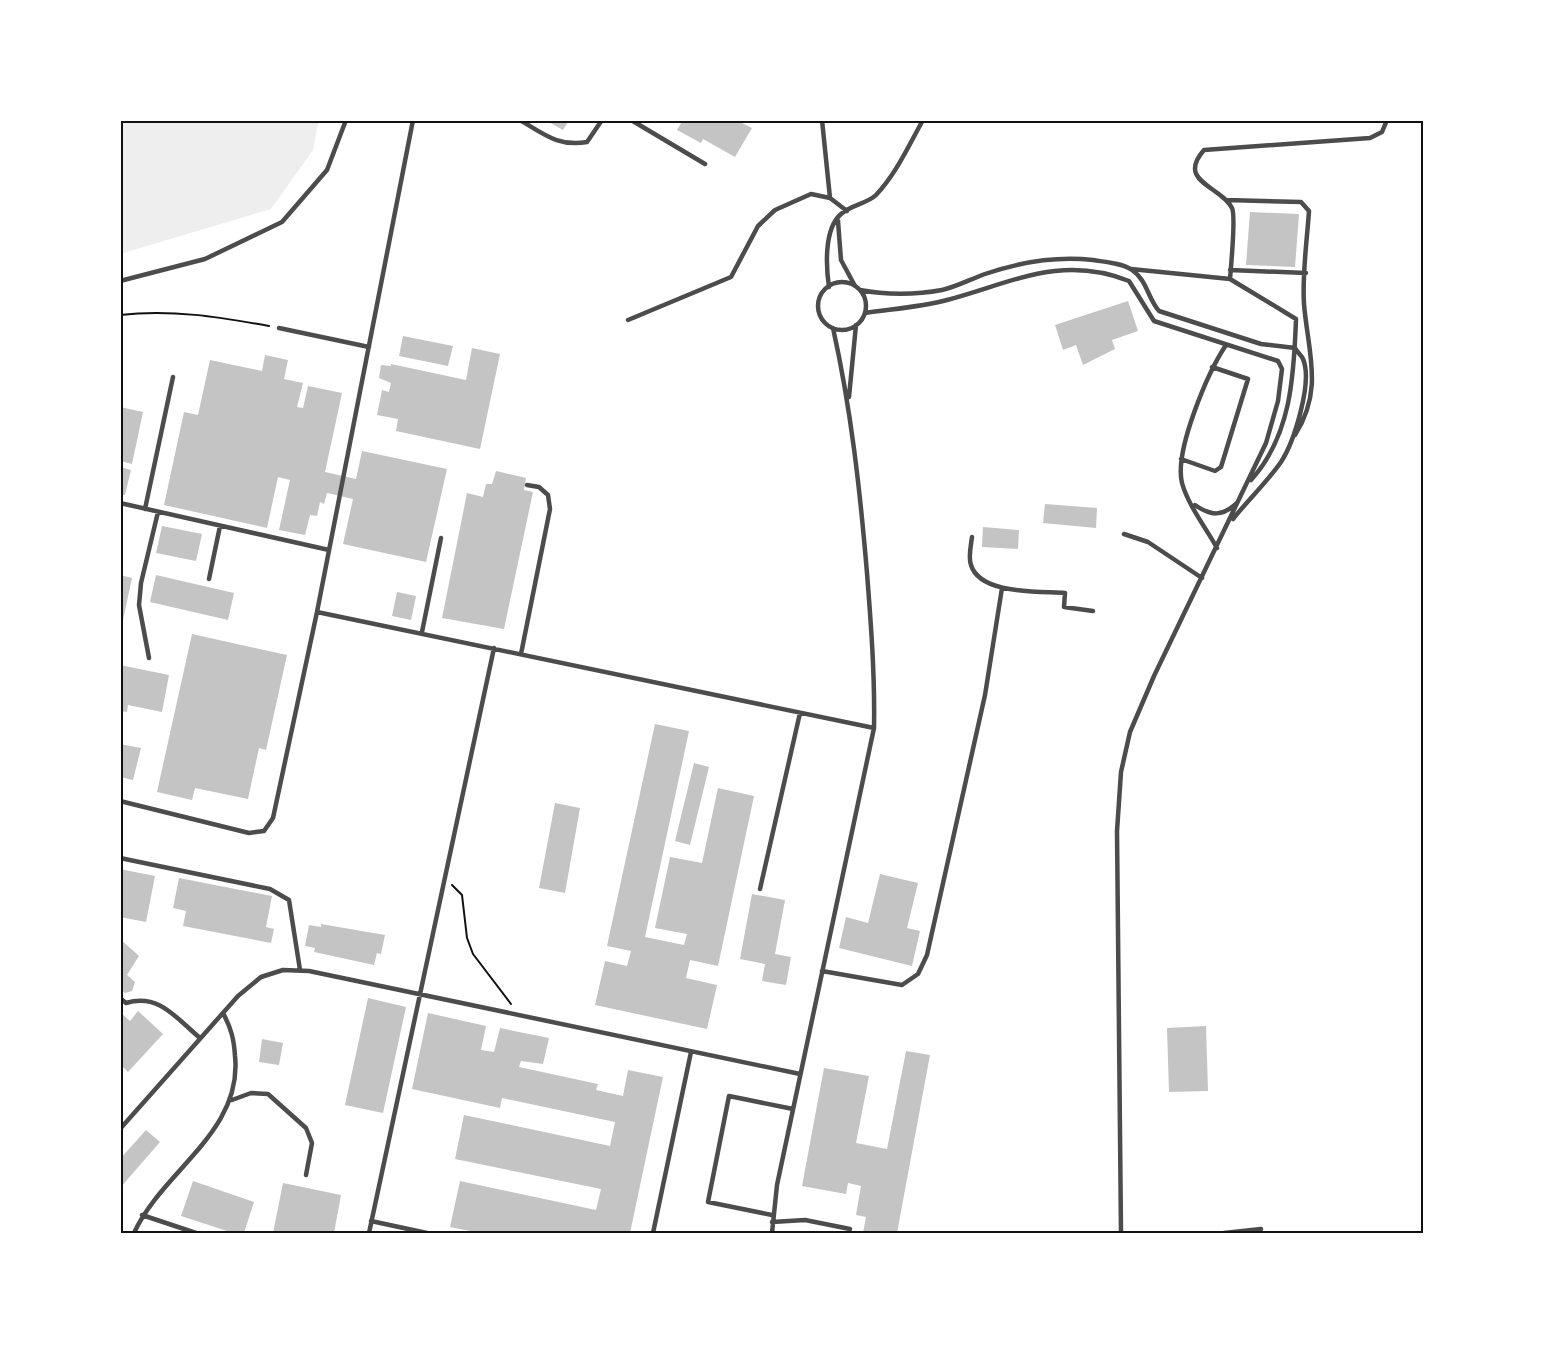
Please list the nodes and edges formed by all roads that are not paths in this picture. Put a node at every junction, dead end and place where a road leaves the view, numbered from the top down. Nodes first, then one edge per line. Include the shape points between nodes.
1 (346, 120) edge
2 (413, 120) edge
3 (520, 120) edge
4 (602, 120) edge
5 (631, 120) edge
6 (822, 120) edge
7 (924, 120) edge
8 (1387, 120) edge
9 (705, 164) dead end
10 (830, 198) junction
11 (1226, 200) junction
12 (847, 211) junction
13 (839, 215) junction
14 (1131, 269) junction
15 (1230, 270) junction
16 (1306, 273) junction
17 (1230, 279) junction
18 (120, 281) edge
19 (829, 287) junction
20 (858, 288) junction
21 (865, 313) junction
22 (628, 320) dead end
23 (856, 325) junction
24 (279, 328) road end
25 (832, 328) junction
26 (1226, 345) junction
27 (369, 347) junction
28 (1295, 348) junction
29 (1212, 367) junction
30 (173, 377) dead end
31 (849, 404) junction
32 (1291, 441) junction
33 (1181, 459) junction
34 (527, 485) dead end
35 (1246, 486) junction
36 (1239, 501) junction
37 (120, 503) edge
38 (1192, 504) junction
39 (145, 509) junction
40 (158, 512) junction
41 (220, 526) junction
42 (1227, 526) junction
43 (1124, 534) dead end
44 (972, 537) dead end
45 (441, 538) dead end
46 (1217, 548) junction
47 (329, 550) junction
48 (1202, 578) junction
49 (209, 579) dead end
50 (1002, 588) junction
51 (1093, 611) dead end
52 (317, 612) junction
53 (422, 632) junction
54 (494, 648) junction
55 (521, 654) junction
56 (149, 657) dead end
57 (800, 713) junction
58 (874, 728) junction
59 (120, 801) edge
60 (120, 858) edge
61 (760, 889) dead end
62 (300, 970) junction
63 (822, 971) junction
64 (420, 993) junction
65 (120, 998) edge
66 (223, 1012) junction
67 (200, 1038) junction
68 (691, 1052) junction
69 (800, 1074) junction
70 (232, 1100) junction
71 (793, 1109) junction
72 (120, 1129) edge
73 (306, 1175) dead end
74 (142, 1215) junction
75 (772, 1215) junction
76 (371, 1221) junction
77 (772, 1222) junction
78 (850, 1228) dead end
79 (1261, 1229) dead end
80 (134, 1233) edge
81 (196, 1233) edge
82 (369, 1233) edge
83 (427, 1233) edge
84 (653, 1233) edge
85 (772, 1233) edge
86 (1121, 1233) edge
87 (1224, 1233) edge

1 - 18 lane via 327,170 282,222 205,259
2 - 27 lane
3 - 4 lane via 569,145 587,142
5 - 9 lane
6 - 10 lane
7 - 12 lane via 875,196
8 - 11 lane via 1382,132 1370,138 1204,150 1197,158 1195,173 1200,182
10 - 12 lane
10 - 22 lane via 811,194 775,210 758,226 731,277
11 - 15 lane via 1233,209
11 - 16 lane via 1301,202 1309,211
12 - 13 lane
13 - 19 lane via 830,236 826,273
13 - 20 lane via 841,260
14 - 17 lane
14 - 20 lane via 1071,258 1037,260 942,290 877,293
14 - 28 lane via 1160,311 1261,344
15 - 16 lane
15 - 17 lane
16 - 32 lane via 1304,303 1313,372 1311,400 1304,422
17 - 28 lane via 1296,319
19 - 20 lane via 842,282
19 - 25 lane via 818,305 822,319
20 - 21 lane via 864,297
21 - 23 lane
21 - 26 lane via 946,301 1054,269 1087,270 1129,281 1154,321
23 - 25 lane via 845,330
23 - 31 lane
24 - 27 lane
25 - 31 lane
26 - 29 lane
26 - 35 lane via 1278,361 1282,369 1266,443
27 - 47 lane
28 - 32 lane via 1306,372
28 - 35 lane via 1290,402 1275,446
29 - 33 lane
29 - 33 lane via 1248,379 1221,467 1215,471
30 - 39 lane
31 - 58 lane via 868,582
32 - 42 lane via 1282,461
33 - 38 lane via 1183,486
34 - 55 lane via 539,487 548,495 550,509
35 - 36 lane
36 - 38 lane via 1228,512 1218,515
36 - 42 lane
37 - 39 lane
38 - 46 lane
39 - 40 lane
40 - 41 lane
40 - 56 lane via 139,605
41 - 47 lane
41 - 49 lane
42 - 46 lane
43 - 48 lane via 1149,542
44 - 50 lane via 970,564 979,578
45 - 53 lane
46 - 48 lane
47 - 52 lane
48 - 86 lane via 1130,732 1121,772 1117,831
50 - 51 lane via 1065,593 1064,608
50 - 63 lane via 983,706 922,969 902,985
52 - 53 lane
52 - 59 lane via 273,818 264,831 249,833
53 - 54 lane
54 - 55 lane
54 - 64 lane
55 - 57 lane
57 - 58 lane
57 - 61 lane
58 - 63 lane
60 - 62 lane via 270,889 289,900
62 - 64 lane
62 - 66 lane via 283,970 261,977
63 - 69 lane
64 - 68 lane
64 - 76 lane
65 - 67 lane via 126,1003 142,998 156,1002
66 - 67 lane
66 - 70 lane via 233,1030 237,1071
67 - 72 lane
68 - 69 lane
68 - 84 lane
69 - 71 lane
70 - 73 lane via 251,1093 268,1094 306,1128 312,1143
70 - 74 lane via 214,1131
71 - 75 lane
71 - 75 lane via 729,1096 708,1202
74 - 80 lane
74 - 81 lane
75 - 77 lane
76 - 82 lane
76 - 83 lane
77 - 78 lane via 805,1220
77 - 85 lane
79 - 87 lane

